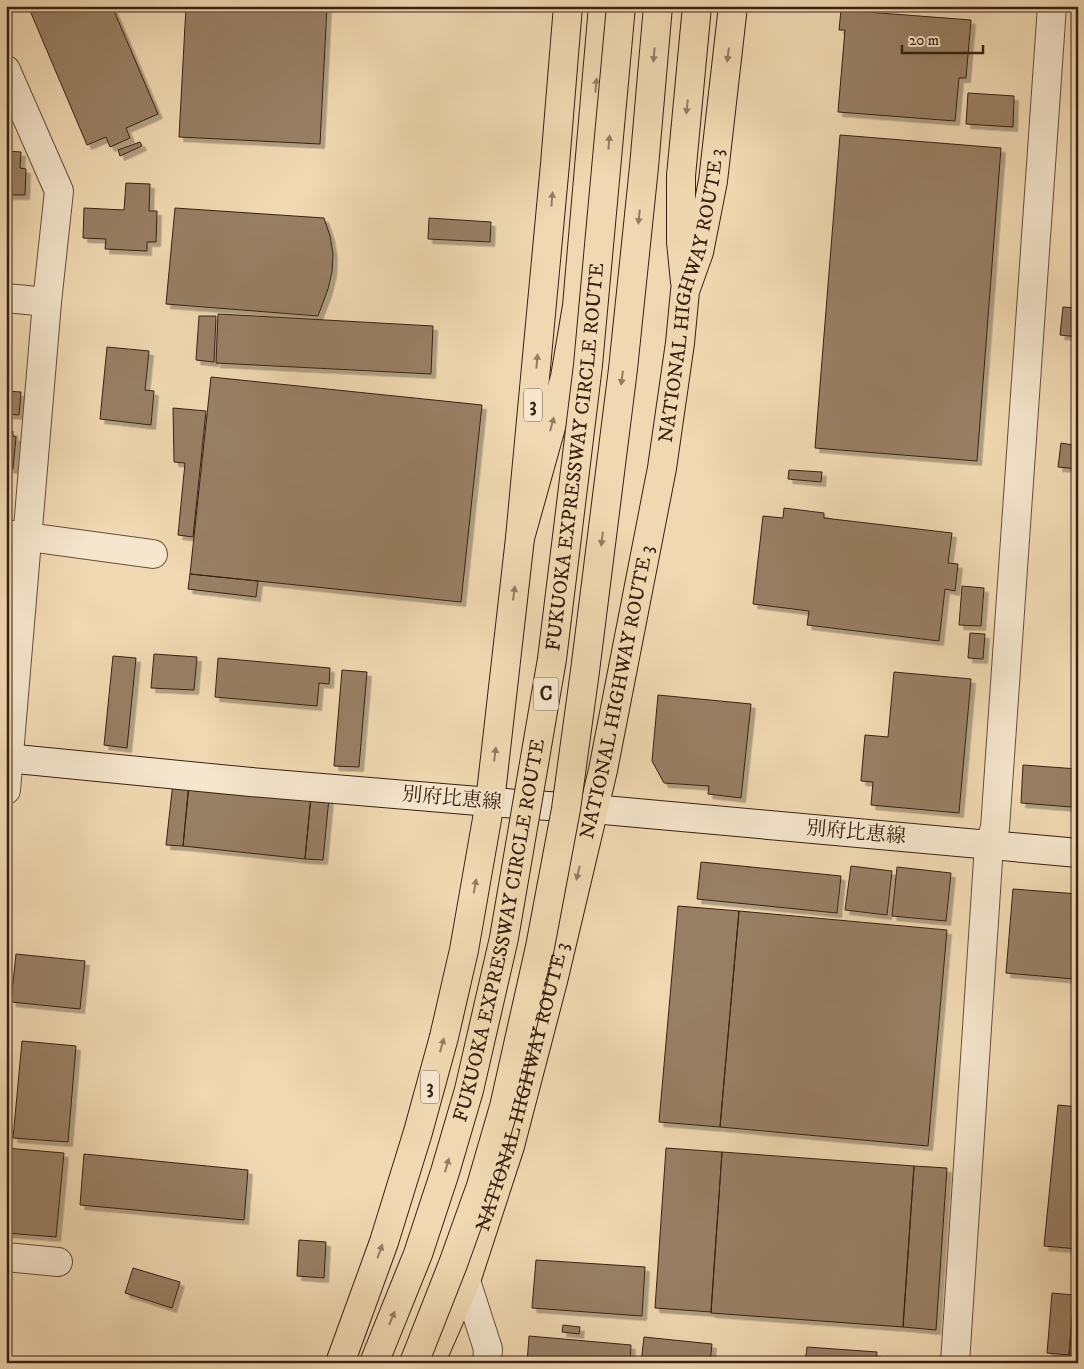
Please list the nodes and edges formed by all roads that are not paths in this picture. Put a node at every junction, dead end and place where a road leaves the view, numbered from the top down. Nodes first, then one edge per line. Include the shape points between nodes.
1 (568, 6) edge
2 (603, 6) edge
3 (622, 6) edge
4 (658, 6) edge
5 (697, 6) edge
6 (733, 6) edge
7 (1052, 6) edge
8 (6, 70) edge
9 (685, 291) junction
10 (6, 298) edge
11 (47, 302) junction
12 (17, 535) edge
13 (520, 538) junction
14 (153, 554) dead end
15 (8, 758) edge
16 (6, 790) edge
17 (490, 802) junction
18 (592, 809) junction
19 (989, 845) junction
20 (1078, 853) edge
21 (6, 1257) edge
22 (58, 1262) dead end
23 (466, 1281) junction
24 (340, 1363) edge
25 (374, 1363) edge
26 (414, 1363) edge
27 (430, 1363) edge
28 (487, 1363) edge
29 (955, 1363) edge

13 -> 1 highway, 3
13 -> 2 highway via 565,377 577,306
25 -> 3 highway, FUKUOKA EXPRESSWAY CIRCLE ROUTE / C, bridge via 418,1254 445,1172 469,1090 504,938 554,639 588,365
4 -> 26 highway, FUKUOKA EXPRESSWAY CIRCLE ROUTE / C, bridge via 623,369 566,809 540,947 504,1107 453,1264
5 -> 9 highway via 681,176 680,242
6 -> 9 highway, NATIONAL HIGHWAY ROUTE 3 via 713,180 699,252
7 - 19 street via 996,818
8 - 11 street via 59,191
9 - 18 highway, NATIONAL HIGHWAY ROUTE 3 via 662,468 603,770
10 - 11 street
11 - 12 street
12 - 14 street
12 - 15 street
17 -> 13 highway, 3
15 - 16 street
15 - 17 street, 別府比恵線
17 - 18 street, 別府比恵線
24 -> 17 highway, 3 via 384,1242 444,1037 464,950
18 - 19 street, 別府比恵線
18 -> 23 highway, NATIONAL HIGHWAY ROUTE 3 via 510,1146
19 - 20 street, 別府比恵線
19 - 29 street
21 - 22 street
23 - 27 highway, NATIONAL HIGHWAY ROUTE 3
23 - 28 street via 488,1349

